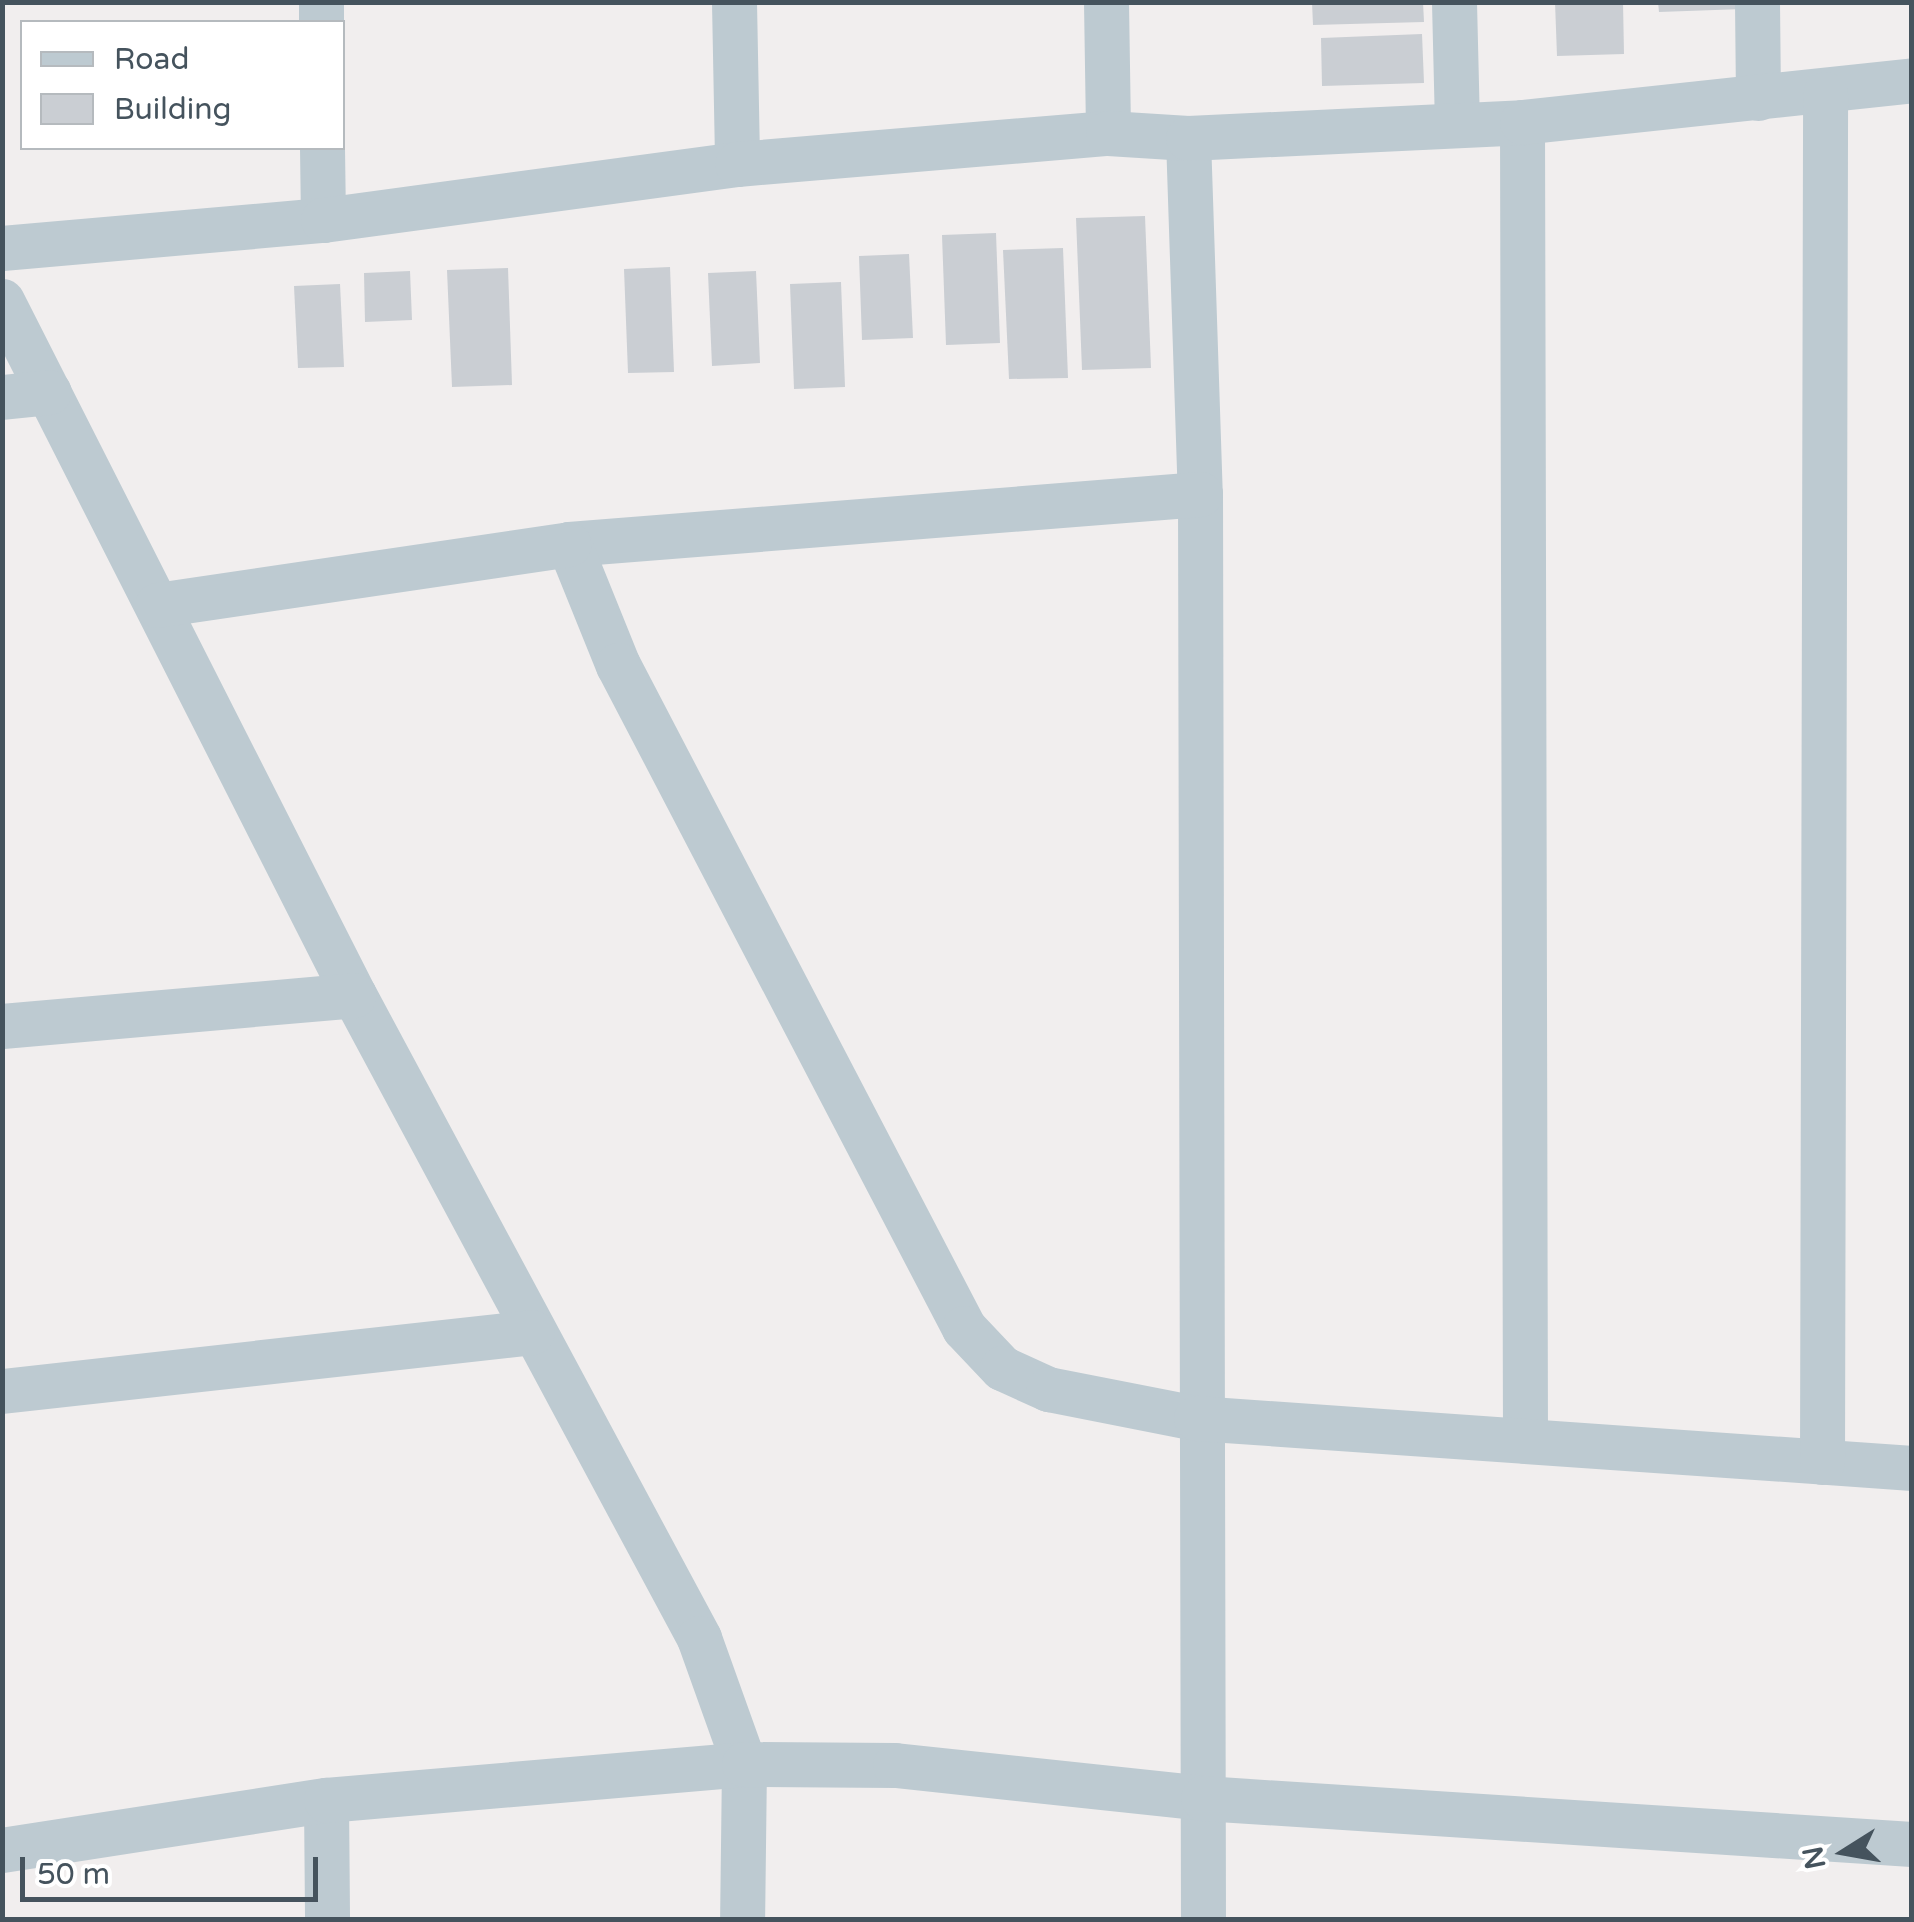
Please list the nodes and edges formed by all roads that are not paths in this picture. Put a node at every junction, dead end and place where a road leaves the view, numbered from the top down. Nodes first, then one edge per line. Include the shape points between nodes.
1 (734, 2) edge
2 (1106, 2) edge
3 (1454, 2) edge
4 (1757, 2) edge
5 (1912, 80) edge
6 (1826, 94) junction
7 (1758, 98) junction
8 (1458, 122) junction
9 (1522, 122) junction
10 (1108, 134) junction
11 (1188, 138) junction
12 (322, 150) edge
13 (737, 164) junction
14 (323, 220) junction
15 (2, 248) edge
16 (2, 300) edge
17 (49, 392) junction
18 (2, 398) edge
19 (1200, 494) junction
20 (568, 544) junction
21 (157, 604) junction
22 (354, 994) junction
23 (2, 1026) edge
24 (532, 1332) junction
25 (2, 1391) edge
26 (1196, 1418) junction
27 (1525, 1441) junction
28 (1822, 1462) junction
29 (1912, 1468) edge
30 (744, 1764) junction
31 (1203, 1798) junction
32 (326, 1800) junction
33 (1912, 1844) edge
34 (2, 1850) edge
35 (327, 1920) edge
36 (742, 1920) edge
37 (1202, 1920) edge

1 - 13 street
2 - 10 street
3 - 8 street
4 - 7 street
5 - 6 street
6 - 7 street
6 - 28 street
7 - 9 street
8 - 9 street
8 - 11 street
9 - 27 street
10 - 11 street
10 - 13 street
11 - 19 street
12 - 14 street
13 - 14 street
14 - 15 street
16 - 17 street
17 - 18 street
17 - 21 street
19 - 20 street
19 - 26 street
20 - 21 street
20 - 26 street via 618,666 964,1328 1002,1368 1048,1390
21 - 22 street
22 - 23 street
22 - 24 street
24 - 25 street
24 - 30 street via 699,1638
26 - 27 street
26 - 31 street
27 - 28 street
28 - 29 street
30 - 31 street via 895,1765
30 - 32 street
30 - 36 street
31 - 33 street
31 - 37 street
32 - 34 street
32 - 35 street

